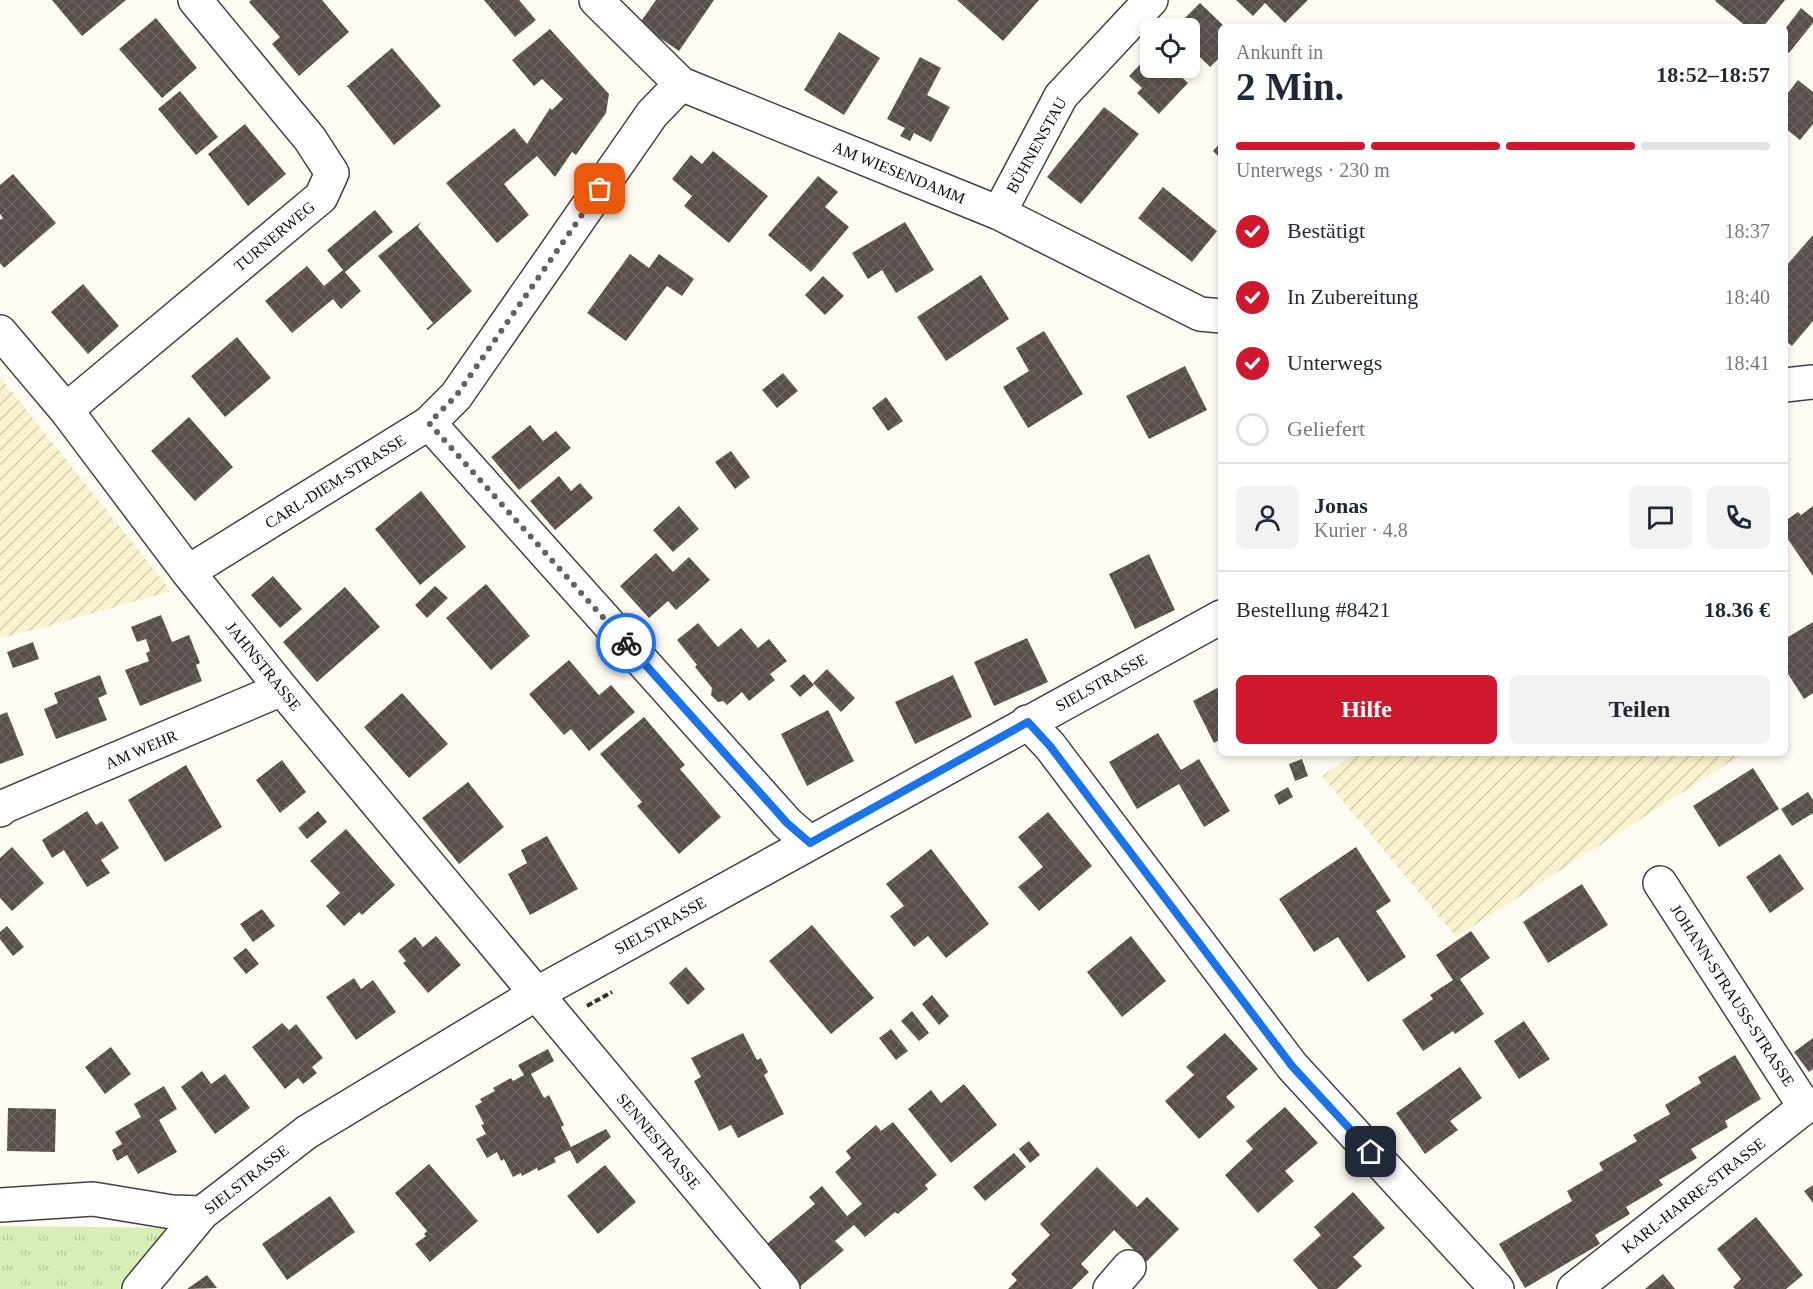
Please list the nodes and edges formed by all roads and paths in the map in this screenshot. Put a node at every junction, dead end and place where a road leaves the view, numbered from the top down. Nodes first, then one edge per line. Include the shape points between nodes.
1 (195, 0) edge
2 (596, 0) edge
3 (1151, 0) edge
4 (681, 84) junction
5 (999, 213) junction
6 (1218, 316) edge
7 (0, 332) edge
8 (1813, 382) edge
9 (1788, 385) edge
10 (66, 410) junction
11 (429, 423) junction
12 (188, 572) junction
13 (1218, 619) edge
14 (282, 689) junction
15 (1028, 722) junction
16 (0, 810) edge
17 (810, 843) junction
18 (1660, 883) dead end
19 (622, 987) dead end
20 (536, 994) junction
21 (559, 1022) junction
22 (1809, 1106) edge
23 (0, 1205) edge
24 (202, 1213) junction
25 (139, 1289) edge
26 (783, 1289) edge
27 (1497, 1289) edge
28 (1574, 1289) edge

1 - 10 street, TURNERWEG via 310,139 332,173 321,197
2 - 4 street, AM WIESENDAMM
3 - 5 street, BÜHNENSTAU via 1061,96
4 - 5 street, AM WIESENDAMM
4 - 11 street, CARL-DIEM-STRASSE via 652,114 456,396
5 - 6 street, AM WIESENDAMM via 1200,314
7 - 10 street, JAHNSTRASSE
8 - 9 street
10 - 12 street, JAHNSTRASSE
11 - 12 street, CARL-DIEM-STRASSE
11 - 17 street via 779,814
12 - 14 street, JAHNSTRASSE
13 - 15 street, SIELSTRASSE
14 - 16 street, AM WEHR
14 - 20 street, JAHNSTRASSE
15 - 17 street, SIELSTRASSE
15 - 27 street via 1292,1066
17 - 20 street, SIELSTRASSE
18 - 22 street, JOHANN-STRAUSS-STRASSE
19 - 21 path
20 - 21 street, SENNESTRASSE
20 - 24 street, SIELSTRASSE via 308,1132
21 - 26 street, SENNESTRASSE
22 - 28 street, KARL-HARRE-STRASSE
23 - 24 street via 93,1199
24 - 25 street, SIELSTRASSE

